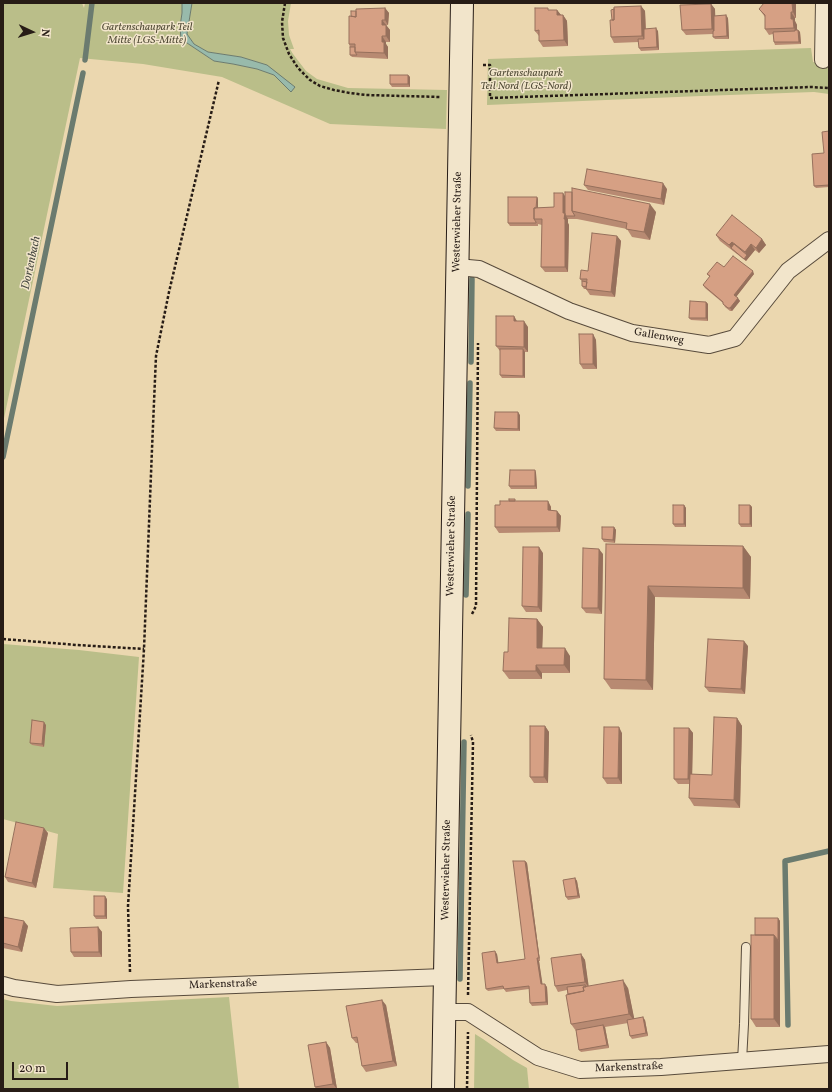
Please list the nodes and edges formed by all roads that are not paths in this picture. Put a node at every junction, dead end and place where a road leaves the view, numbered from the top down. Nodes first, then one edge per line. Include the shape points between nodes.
1 (462, 3) edge
2 (824, 3) edge
3 (823, 60) dead end
4 (829, 240) edge
5 (457, 267) junction
6 (746, 947) dead end
7 (444, 977) junction
8 (3, 985) edge
9 (444, 1012) junction
10 (829, 1054) edge
11 (742, 1061) junction
12 (442, 1089) edge

1 - 5 main road, Westerwieher Straße
2 - 3 street
4 - 5 street, Gallenweg via 788,270 735,338 710,345 632,333 569,311 479,269
5 - 7 main road, Westerwieher Straße
6 - 11 lane
7 - 8 street, Markenstraße via 131,988 57,994
7 - 9 main road, Westerwieher Straße
9 - 11 street, Markenstraße via 468,1012 538,1056 580,1070
9 - 12 main road, Westerwieher Straße
10 - 11 street, Markenstraße

